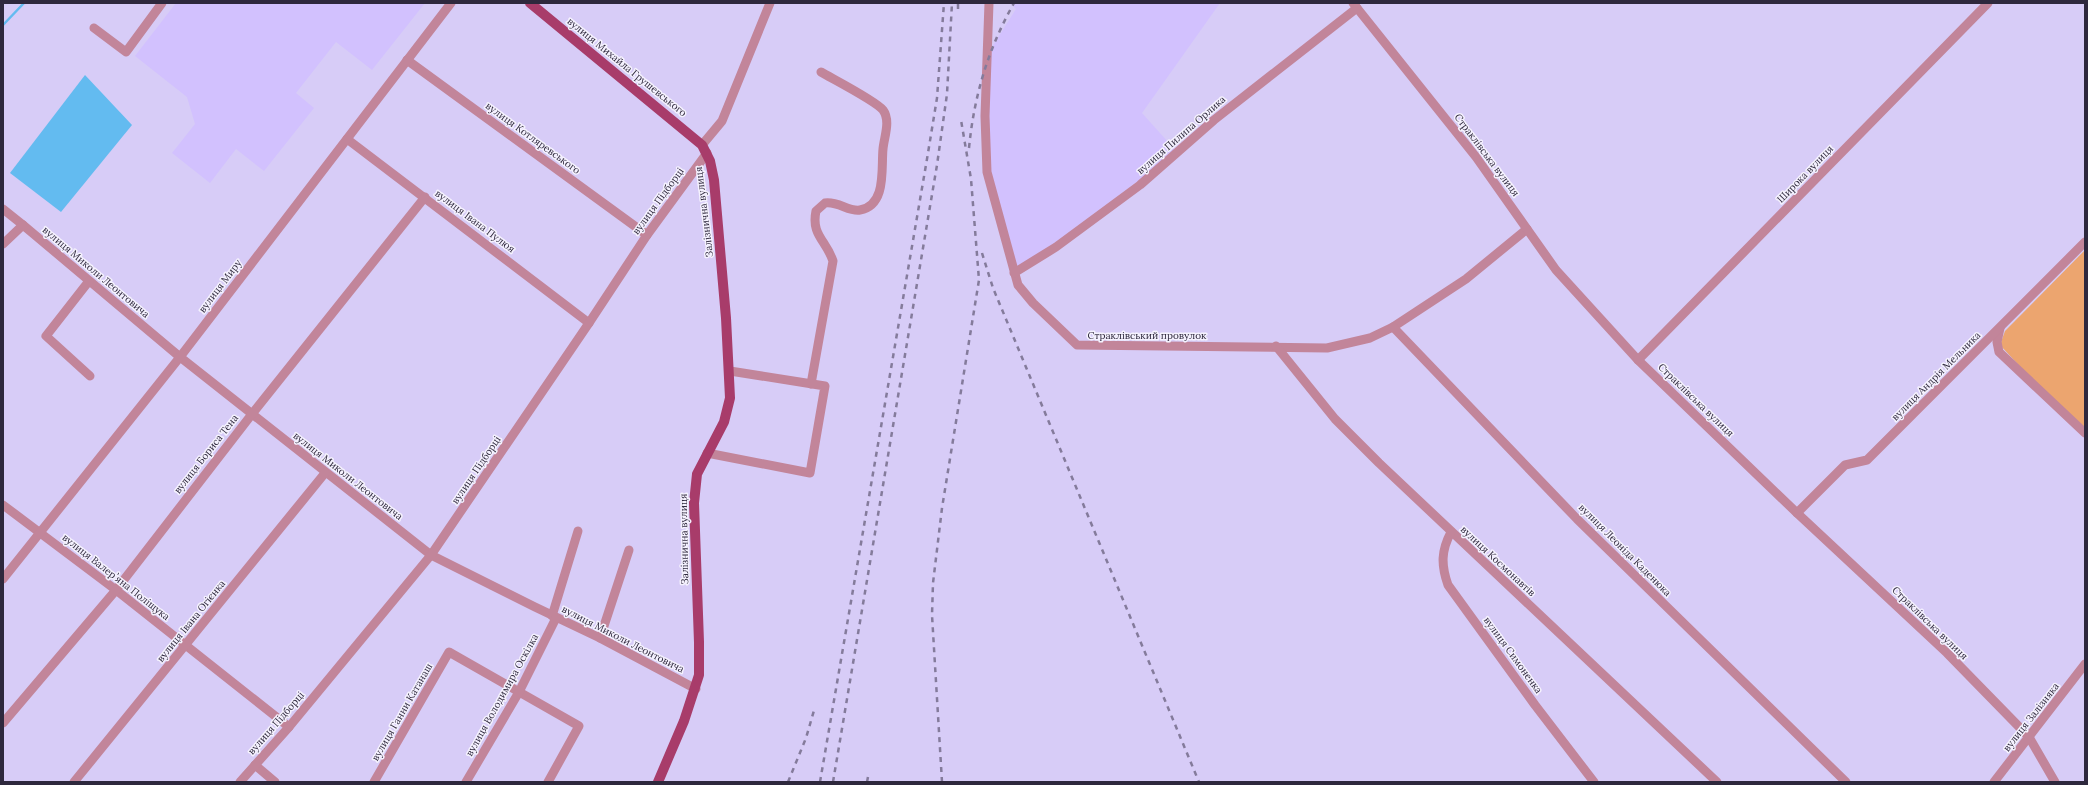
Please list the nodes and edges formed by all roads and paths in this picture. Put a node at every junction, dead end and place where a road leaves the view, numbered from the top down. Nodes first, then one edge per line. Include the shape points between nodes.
1 (162, 3) edge
2 (451, 3) edge
3 (530, 3) edge
4 (770, 3) edge
5 (989, 3) edge
6 (1988, 3) edge
7 (1355, 5) edge
8 (94, 28) dead end
9 (407, 60) junction
10 (821, 72) dead end
11 (347, 139) junction
12 (705, 149) junction
13 (425, 197) junction
14 (3, 209) edge
15 (22, 225) junction
16 (1527, 228) junction
17 (646, 235) junction
18 (2085, 242) edge
19 (3, 244) edge
20 (1014, 273) junction
21 (89, 281) junction
22 (589, 323) junction
23 (1393, 327) junction
24 (2001, 327) junction
25 (1276, 346) junction
26 (180, 357) junction
27 (1638, 360) junction
28 (730, 371) junction
29 (90, 376) dead end
30 (812, 384) junction
31 (252, 414) junction
32 (2085, 433) edge
33 (707, 453) junction
34 (325, 473) junction
35 (3, 505) edge
36 (1797, 514) junction
37 (578, 531) dead end
38 (40, 532) junction
39 (1451, 532) junction
40 (629, 550) dead end
41 (431, 555) junction
42 (3, 579) edge
43 (116, 590) junction
44 (554, 617) junction
45 (600, 638) junction
46 (185, 646) junction
47 (2085, 664) edge
48 (696, 689) junction
49 (519, 692) junction
50 (3, 723) edge
51 (289, 727) junction
52 (2029, 737) junction
53 (255, 765) junction
54 (74, 782) edge
55 (240, 782) edge
56 (276, 782) edge
57 (374, 782) edge
58 (466, 782) edge
59 (548, 782) edge
60 (658, 782) edge
61 (1594, 782) edge
62 (1717, 782) edge
63 (1846, 782) edge
64 (1994, 782) edge
65 (2056, 782) edge

1 - 8 street via 126,52
2 - 9 street, вулиця Миру
3 - 12 main road, вулиця Михайла Грушевського
4 - 12 street via 722,121
5 - 20 street, Страклівський провулок via 985,116 987,172
6 - 27 street, Широка вулиця
7 - 16 street, Страклівська вулиця via 1476,156
7 - 20 street, вулиця Пилипа Орлика via 1214,120 1140,185 1056,247
9 - 11 street, вулиця Миру
9 - 17 street, вулиця Котляревського
10 - 30 street via 879,106 887,121 882,182 874,201 860,210 836,203 825,203 816,211 815,232 833,261
11 - 13 street, вулиця Івана Пулюя
11 - 26 street, вулиця Миру
12 - 17 street, вулиця Підборці
12 - 28 main road, Залізнична вулиця via 716,190
13 - 22 street, вулиця Івана Пулюя
13 - 31 street, вулиця Бориса Тена
14 - 15 street, вулиця Миколи Леонтовича
15 - 19 street
15 - 21 street, вулиця Миколи Леонтовича
16 - 23 street, Страклівський провулок via 1466,280
16 - 27 street, Страклівська вулиця via 1556,270
17 - 22 street, вулиця Підборці
18 - 24 street, вулиця Андрія Мельника
20 - 25 street, Страклівський провулок via 1018,285 1033,303 1077,346
21 - 26 street, вулиця Миколи Леонтовича
21 - 29 street via 46,336
22 - 41 street, вулиця Підборці
23 - 25 street, Страклівський провулок via 1370,338 1327,348
23 - 63 street, вулиця Леоніда Каденюка via 1577,518
24 - 32 street via 1997,342 1999,352
24 - 36 street, вулиця Андрія Мельника via 1866,460 1845,465
25 - 39 street, вулиця Космонавтів via 1335,419 1378,464
26 - 31 street, вулиця Миколи Леонтовича
26 - 38 street, вулиця Миру
27 - 36 street, Страклівська вулиця
28 - 30 street
28 - 33 main road, Залізнична вулиця via 728,411
30 - 33 street via 825,386 810,473
31 - 34 street, вулиця Миколи Леонтовича
31 - 43 street, вулиця Бориса Тена
33 - 48 main road, Залізнична вулиця via 697,474 694,503 700,660
34 - 41 street, вулиця Миколи Леонтовича
34 - 46 street, вулиця Івана Огієнка
35 - 38 street, вулиця Валерʼяна Поліщука
36 - 52 street, Страклівська вулиця via 1947,653
37 - 44 street, вулиця Володимира Оскілка
38 - 42 street, вулиця Миру
38 - 43 street, вулиця Валерʼяна Поліщука
39 - 61 street, вулиця Симоненка via 1443,550 1448,585
39 - 62 street, вулиця Космонавтів
40 - 45 street
41 - 44 street, вулиця Миколи Леонтовича
41 - 51 street, вулиця Підборці
43 - 46 street, вулиця Валерʼяна Поліщука
43 - 50 street, вулиця Бориса Тена
44 - 45 street, вулиця Миколи Леонтовича
44 - 49 street, вулиця Володимира Оскілка
45 - 48 street, вулиця Миколи Леонтовича
46 - 51 street, вулиця Валерʼяна Поліщука
46 - 54 street, вулиця Івана Огієнка
47 - 52 street, вулиця Залізняка
48 - 60 main road, Залізнична вулиця
49 - 57 street, вулиця Ганни Катанаш via 449,652
49 - 58 street, вулиця Володимира Оскілка
49 - 59 street via 579,726
51 - 53 street, вулиця Підборці
52 - 64 street, вулиця Залізняка
52 - 65 street, Страклівська вулиця
53 - 55 street, вулиця Підборці
53 - 56 street

